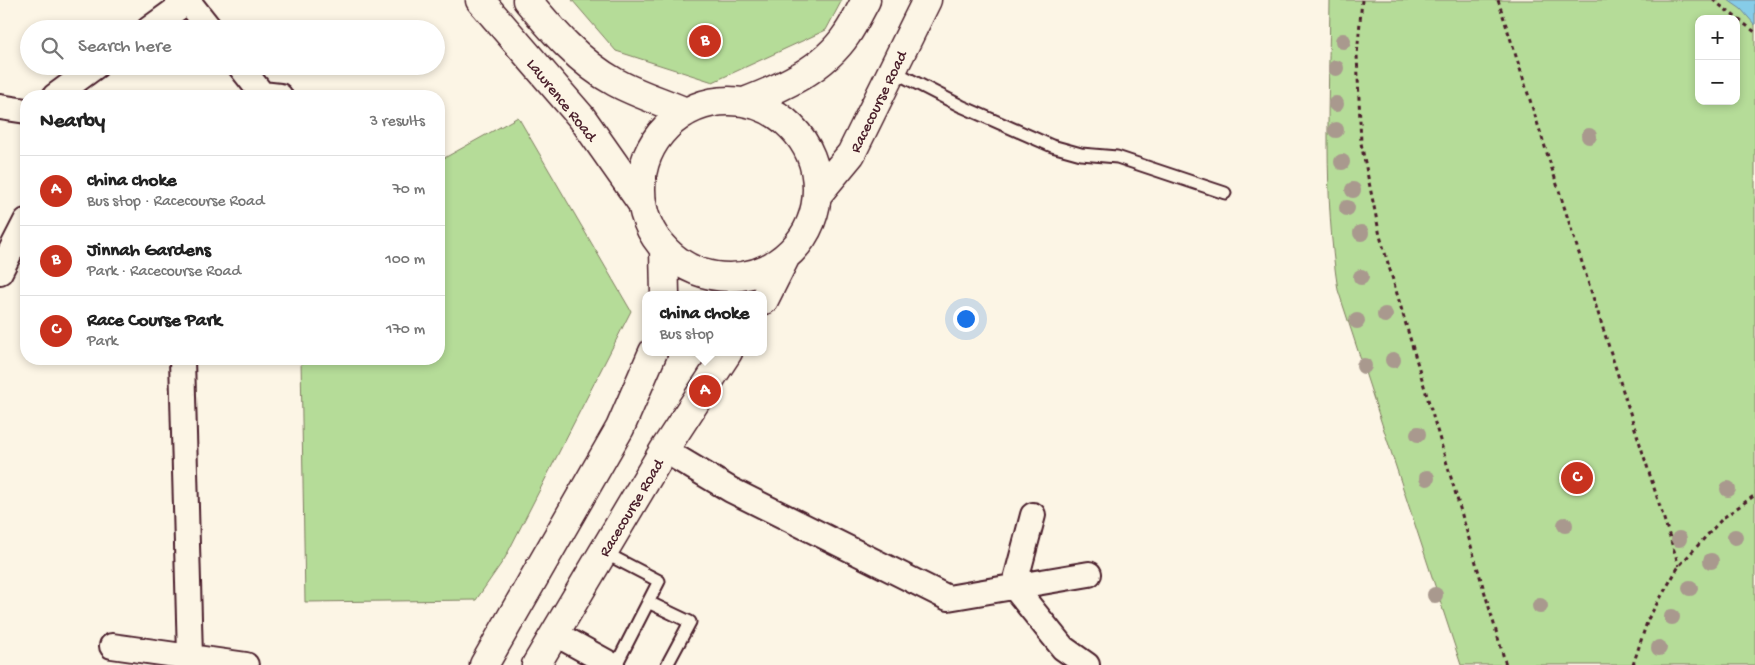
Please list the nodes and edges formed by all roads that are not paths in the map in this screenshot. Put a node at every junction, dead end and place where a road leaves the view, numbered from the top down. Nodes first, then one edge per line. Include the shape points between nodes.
1 (188, 0) edge
2 (480, 0) edge
3 (527, 0) edge
4 (866, 0) edge
5 (927, 0) edge
6 (161, 20) edge
7 (203, 20) edge
8 (891, 70) junction
9 (84, 75) edge
10 (247, 75) edge
11 (63, 90) edge
12 (259, 90) edge
13 (744, 102) junction
14 (0, 107) edge
15 (20, 110) edge
16 (686, 112) junction
17 (1225, 193) dead end
18 (817, 195) junction
19 (641, 202) junction
20 (20, 233) edge
21 (664, 249) junction
22 (786, 256) junction
23 (0, 272) edge
24 (665, 291) edge
25 (767, 294) edge
26 (650, 356) edge
27 (725, 356) edge
28 (182, 365) edge
29 (664, 450) junction
30 (1033, 515) dead end
31 (603, 552) junction
32 (1089, 574) dead end
33 (1014, 587) junction
34 (648, 602) junction
35 (554, 633) junction
36 (112, 646) dead end
37 (190, 656) junction
38 (246, 665) edge
39 (484, 665) edge
40 (536, 665) edge
41 (614, 665) edge
42 (667, 665) edge
43 (1087, 665) edge

1 - 6 street
1 - 7 street
2 - 19 main road, Lawrence Road via 582,118
3 - 16 main road via 578,56 598,71 630,89
4 - 13 main road via 846,36 819,63 776,90
5 - 8 main road, Racecourse Road
8 - 17 lane via 961,106 1052,146 1081,154 1117,157
8 - 18 main road, Racecourse Road via 851,154
9 - 11 street
10 - 12 street
13 - 16 main road via 705,104
13 - 18 main road via 768,110 783,120 806,145 815,169
14 - 15 street
16 - 19 main road via 665,128 650,149 642,175
18 - 22 main road via 812,218 802,238
19 - 21 main road via 649,227
20 - 23 street
21 - 22 main road via 685,265 719,276 763,270
21 - 24 main road
22 - 25 main road
26 - 39 main road via 620,428
27 - 29 main road, Racecourse Road
28 - 37 street
29 - 31 main road, Racecourse Road
29 - 33 street via 731,490 948,598
30 - 33 street
31 - 34 lane via 659,581
31 - 35 main road, Racecourse Road
32 - 33 street
33 - 43 street via 1063,648
34 - 41 lane
34 - 42 lane via 690,622
35 - 40 main road, Racecourse Road
35 - 41 street
36 - 37 street
37 - 38 street

